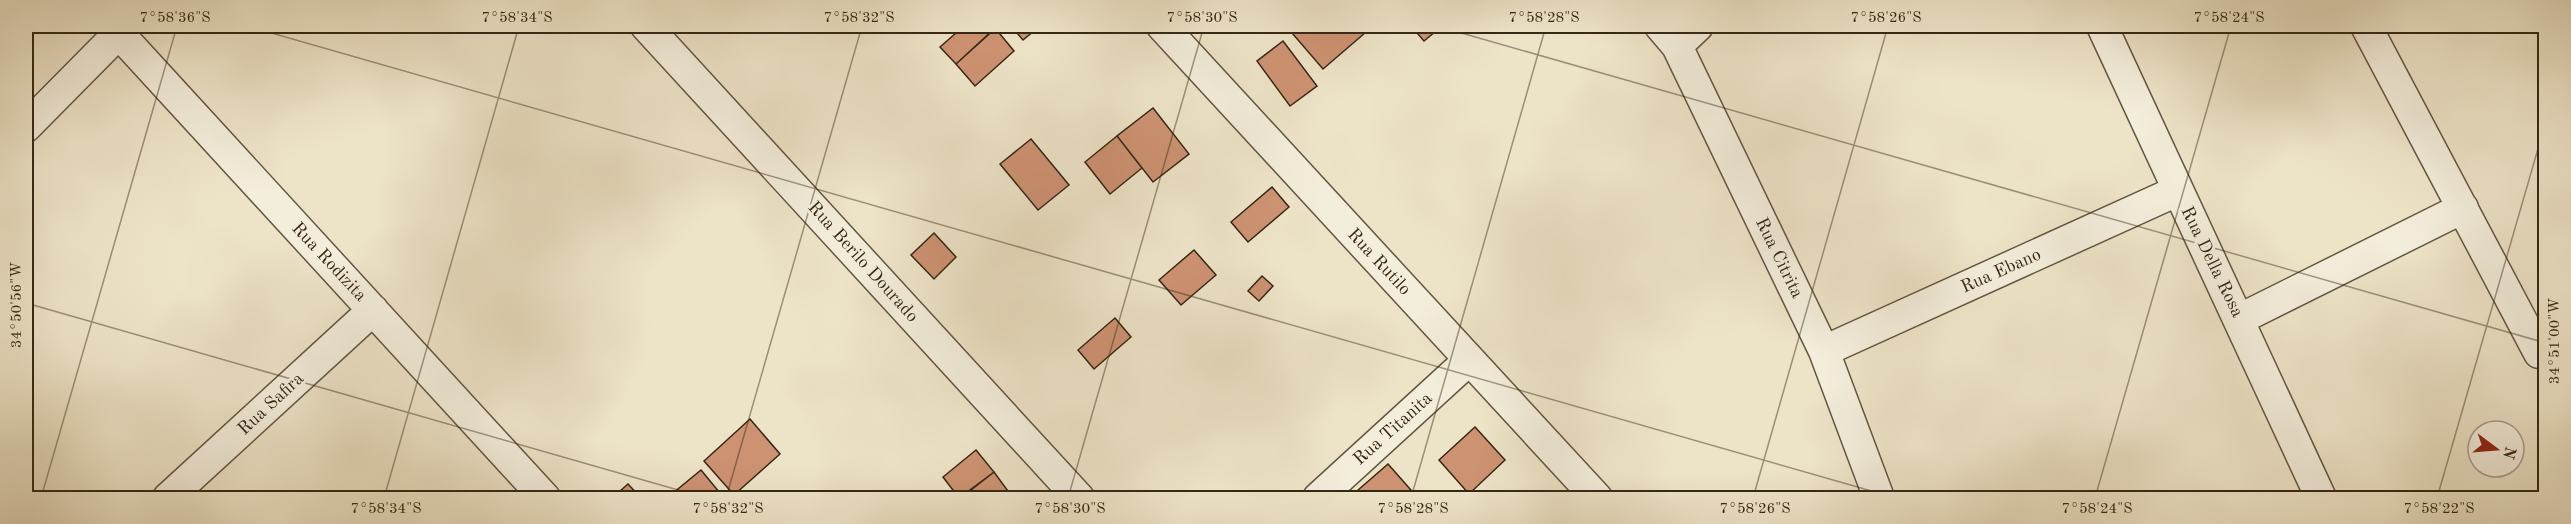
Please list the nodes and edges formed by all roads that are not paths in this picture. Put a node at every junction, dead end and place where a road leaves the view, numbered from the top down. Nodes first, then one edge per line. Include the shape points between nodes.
1 (646, 26) edge
2 (1162, 26) edge
3 (1698, 26) edge
4 (2102, 26) edge
5 (2366, 26) edge
6 (116, 29) edge
7 (1668, 36) edge
8 (26, 126) edge
9 (2177, 191) junction
10 (2463, 207) junction
11 (373, 310) junction
12 (2240, 319) junction
13 (1824, 351) junction
14 (2539, 353) dead end
15 (1469, 360) junction
16 (168, 498) edge
17 (545, 498) edge
18 (1079, 498) edge
19 (1318, 498) edge
20 (1597, 498) edge
21 (1879, 498) edge
22 (2321, 498) edge

1 - 18 street, Rua Berilo Dourado
2 - 15 street, Rua Rutilo
3 - 7 street
4 - 9 street, Rua Della Rosa
5 - 10 street
6 - 8 street
6 - 11 street, Rua Rodizita
7 - 13 street, Rua Citrita
9 - 12 street, Rua Della Rosa
9 - 13 street, Rua Ebano
10 - 12 street
10 - 14 street
11 - 16 street, Rua Safira
11 - 17 street, Rua Rodizita
12 - 22 street, Rua Della Rosa
13 - 21 street, Rua Citrita
15 - 19 street, Rua Titanita
15 - 20 street, Rua Rutilo

